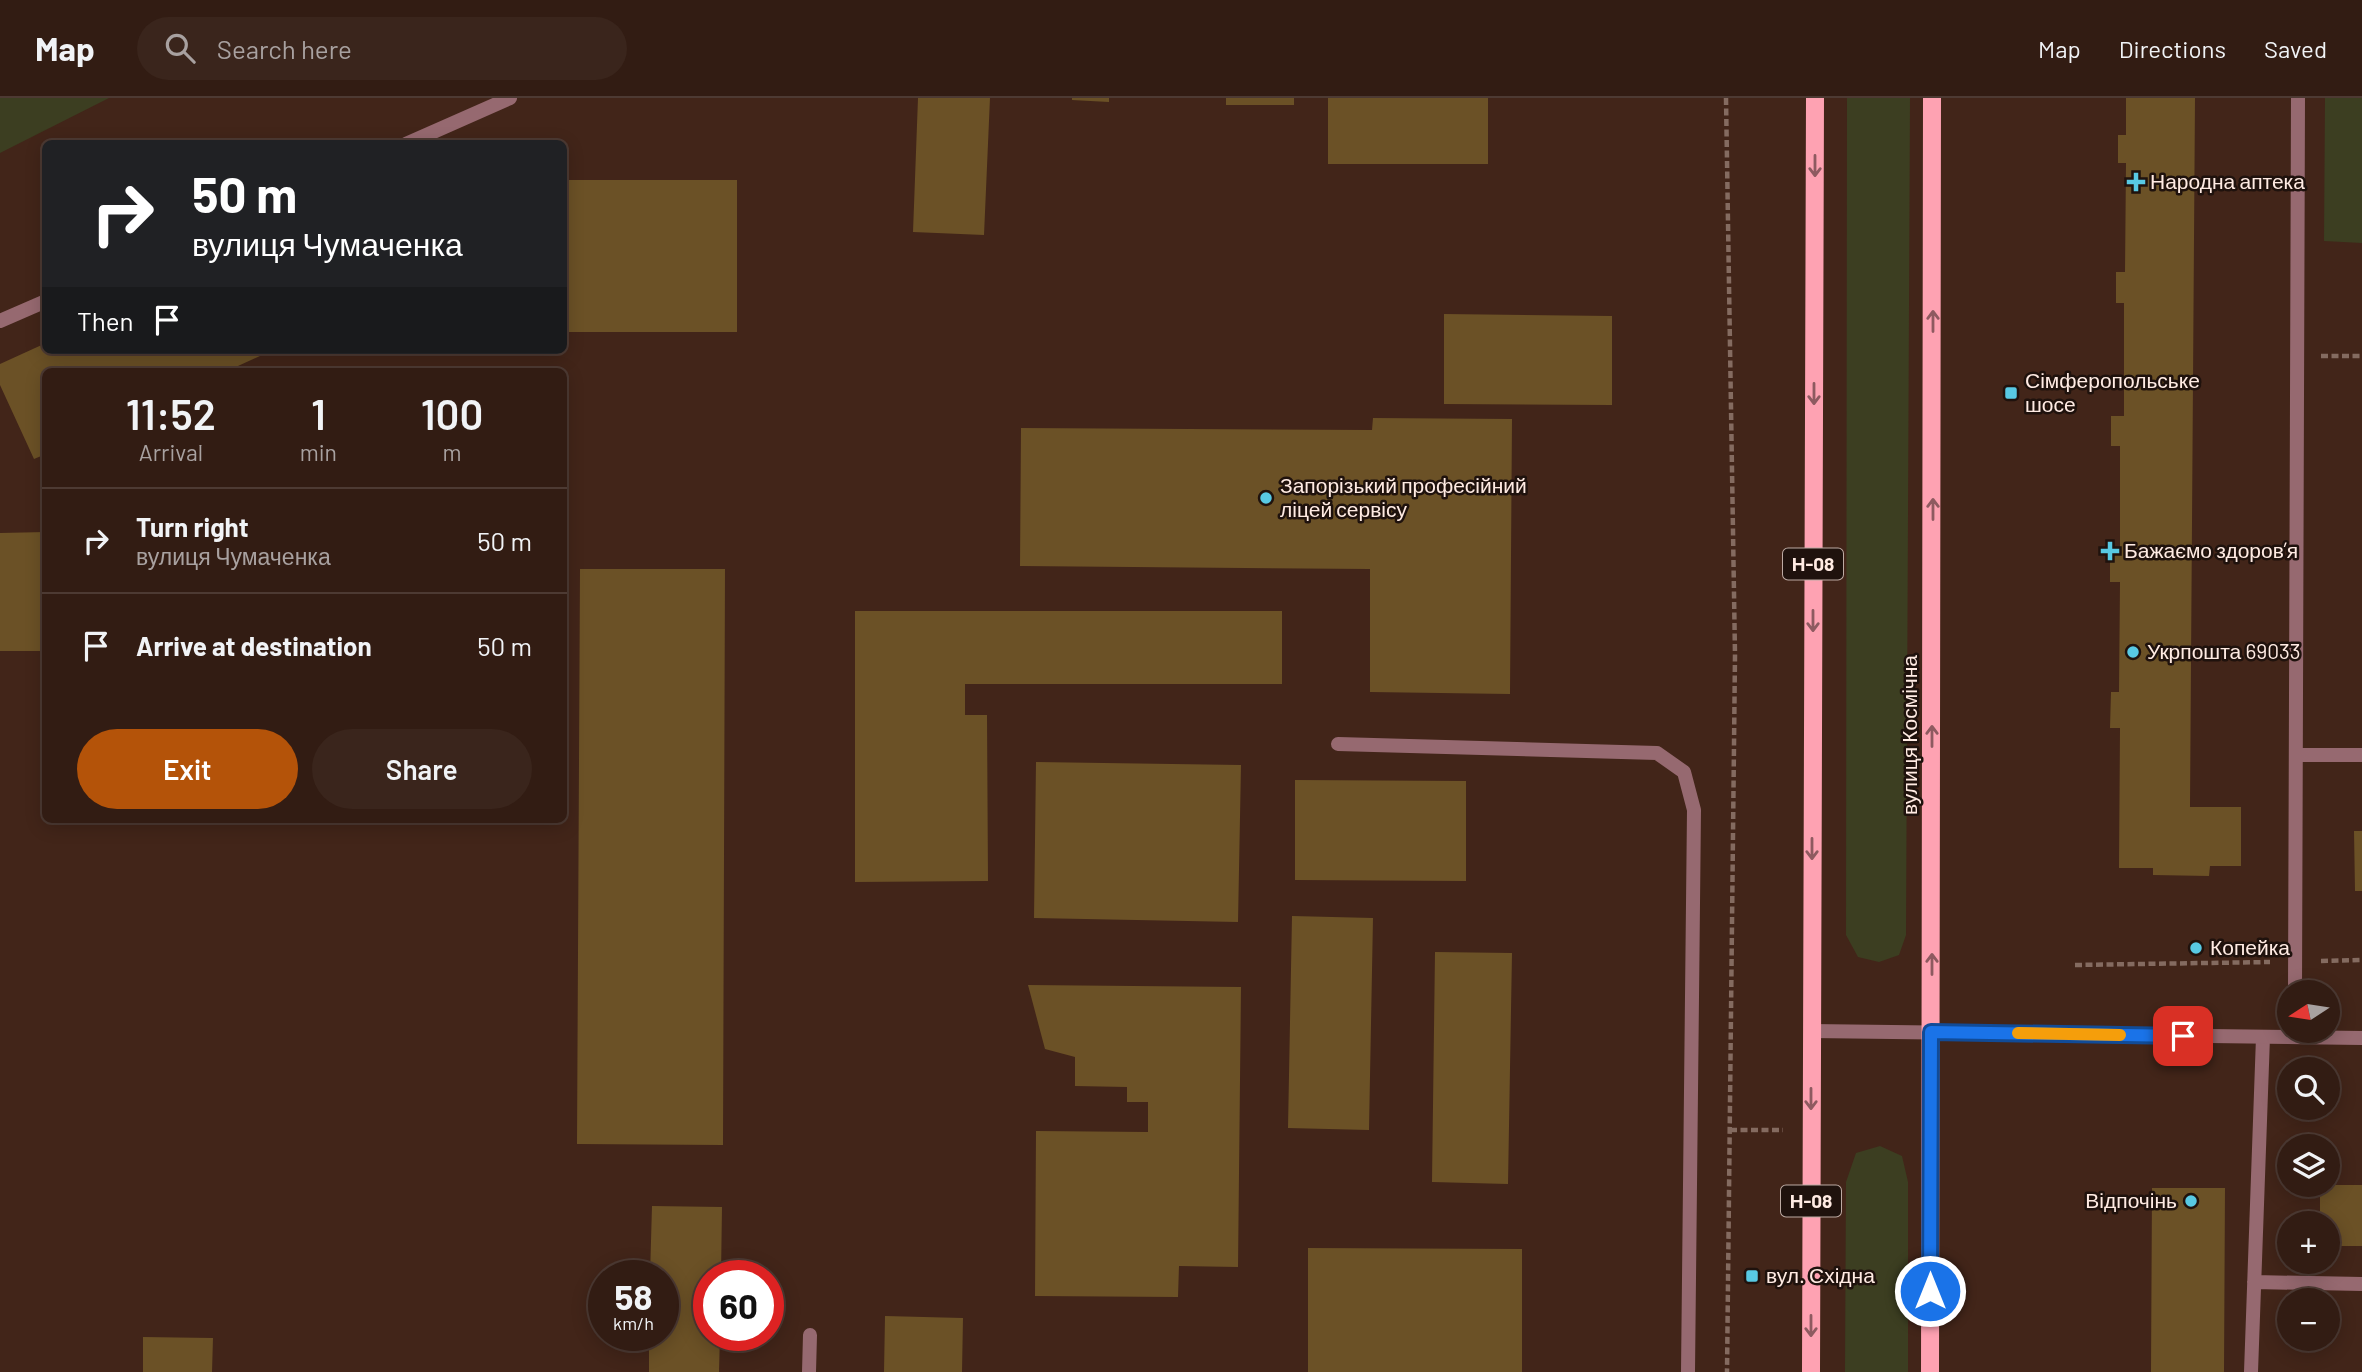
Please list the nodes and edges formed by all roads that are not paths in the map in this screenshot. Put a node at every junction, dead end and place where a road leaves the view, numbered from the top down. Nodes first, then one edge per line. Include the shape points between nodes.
1 (510, 98) edge
2 (1815, 98) edge
3 (1933, 98) edge
4 (2298, 98) edge
5 (415, 140) edge
6 (42, 303) edge
7 (0, 321) edge
8 (1338, 744) dead end
9 (2296, 755) junction
10 (2362, 755) edge
11 (2294, 980) edge
12 (1811, 1031) junction
13 (1931, 1032) junction
14 (2277, 1036) edge
15 (2263, 1037) junction
16 (2340, 1037) edge
17 (2362, 1038) edge
18 (2254, 1282) junction
19 (2362, 1284) edge
20 (810, 1335) dead end
21 (809, 1372) edge
22 (1688, 1372) edge
23 (1811, 1372) edge
24 (1930, 1372) edge
25 (2251, 1372) edge

1 - 5 street
2 -> 12 main road, Н-08
13 -> 3 main road, вулиця Космічна
4 - 9 street
6 - 7 street
8 - 22 street via 1657,753 1684,772 1694,810
9 - 10 street
9 - 11 street
12 - 13 street
12 -> 23 main road, Н-08
13 - 15 street
13 - 24 main road, вулиця Космічна
14 - 15 street
15 - 18 street
16 - 17 street
18 - 19 street
18 - 25 street
20 - 21 street

